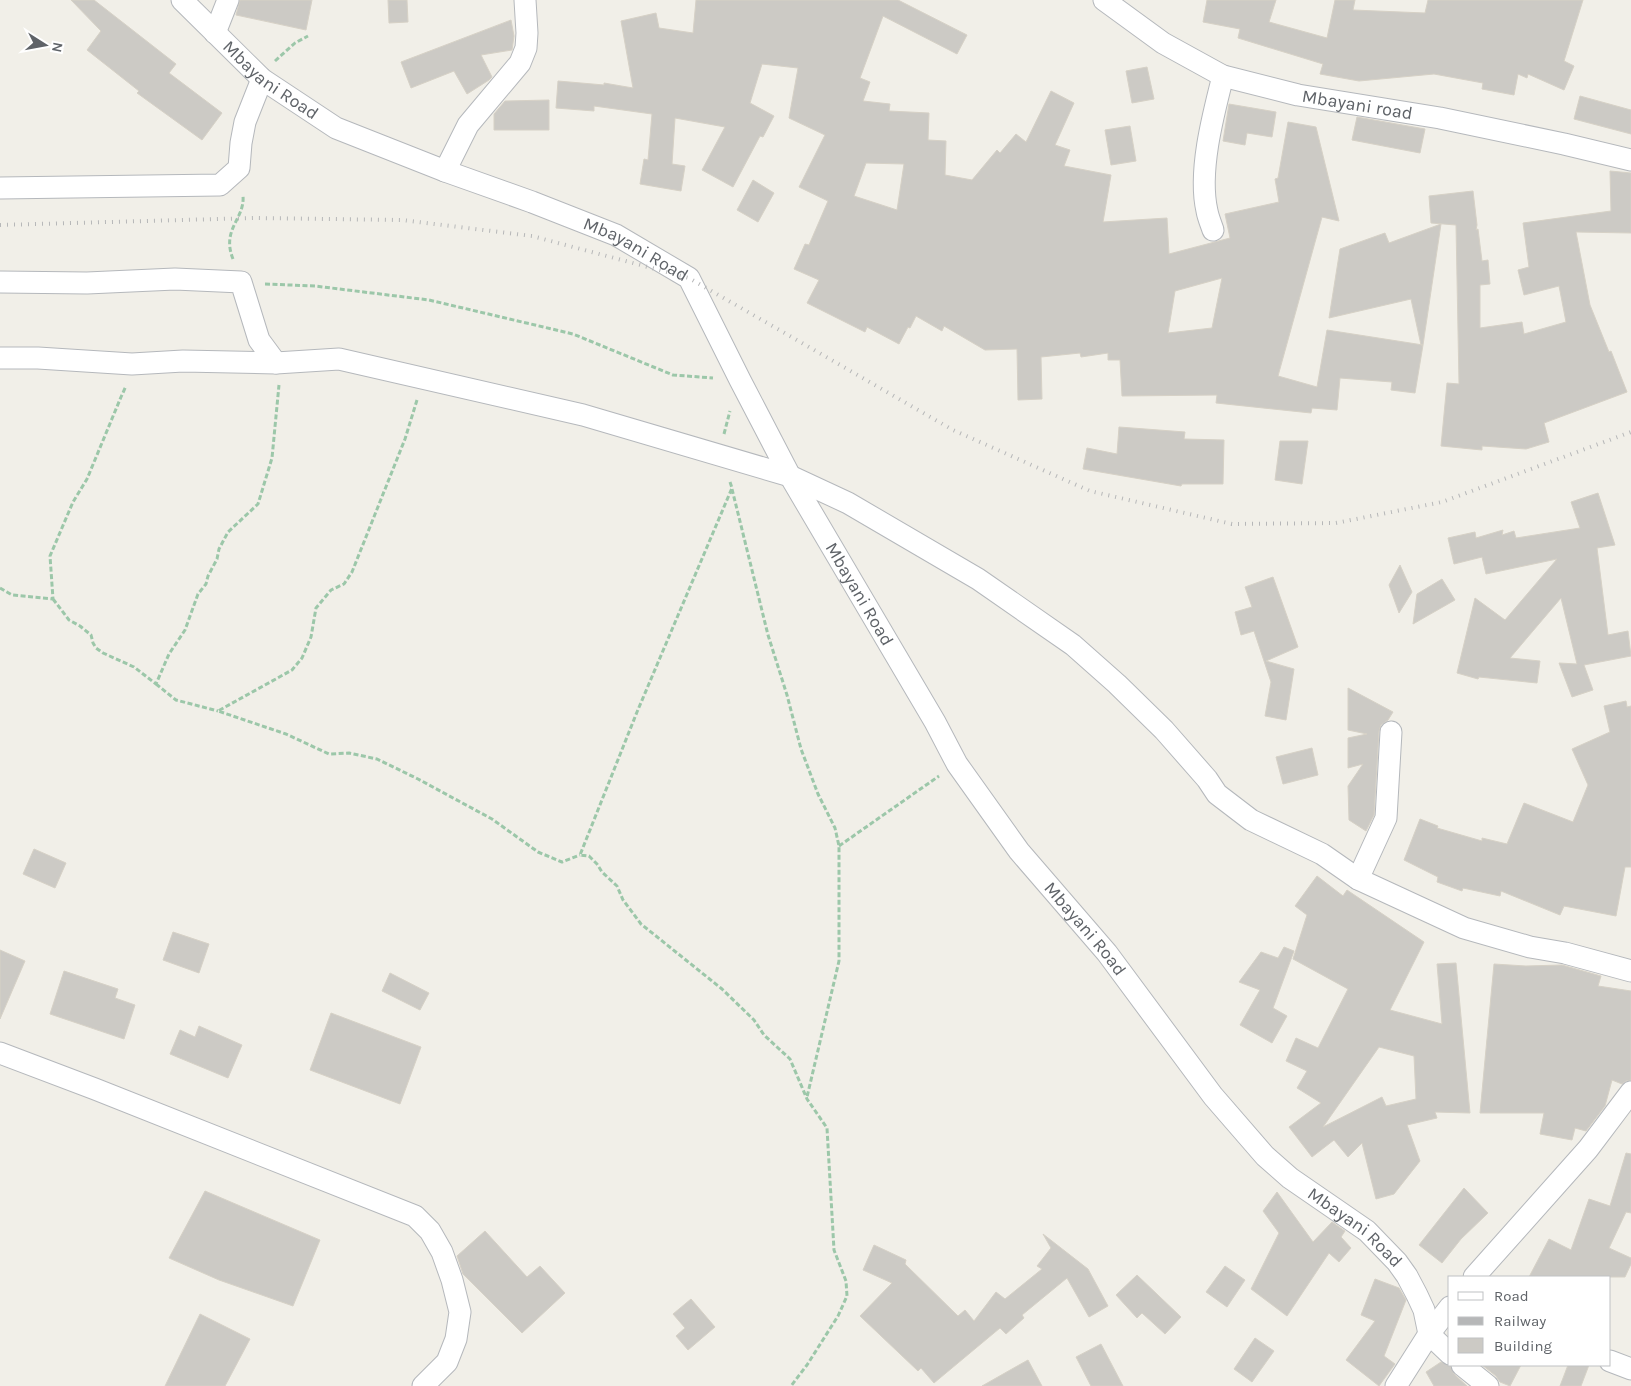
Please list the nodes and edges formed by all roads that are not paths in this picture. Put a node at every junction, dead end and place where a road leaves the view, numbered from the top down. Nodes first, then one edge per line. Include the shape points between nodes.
1 (182, 0) edge
2 (228, 0) edge
3 (525, 0) edge
4 (1104, 0) edge
5 (215, 33) junction
6 (1222, 76) junction
7 (262, 79) junction
8 (1631, 160) edge
9 (445, 172) junction
10 (0, 188) edge
11 (1213, 230) dead end
12 (0, 282) edge
13 (0, 358) edge
14 (276, 363) junction
15 (790, 476) junction
16 (1391, 732) dead end
17 (1358, 879) junction
18 (1631, 971) edge
19 (0, 1054) edge
20 (1631, 1092) edge
21 (1475, 1276) edge
22 (1448, 1310) edge
23 (1429, 1334) junction
24 (1448, 1352) edge
25 (1611, 1360) edge
26 (1463, 1366) edge
27 (1631, 1369) edge
28 (423, 1386) edge
29 (1396, 1386) edge
30 (1488, 1386) edge

1 - 5 street, Mbayani Road
2 - 5 street
3 - 9 street via 526,48 520,63 468,125
4 - 6 street, Mbayani road via 1162,43
5 - 7 street, Mbayani Road
6 - 8 street, Mbayani road via 1298,96 1440,118
6 - 11 street via 1211,120 1204,190
7 - 9 street, Mbayani Road via 336,128
7 - 10 street via 246,122 239,168 220,185
9 - 15 street, Mbayani Road via 616,235 689,278
12 - 14 street via 175,279 242,282 259,340
13 - 14 street via 132,364 184,361
14 - 15 street via 339,359 583,415
15 - 17 street via 848,503 978,579 1027,612 1073,645 1117,684 1164,730 1217,794 1251,820 1322,854
15 - 23 street, Mbayani Road via 957,764 1019,851 1107,954 1213,1096 1265,1156 1290,1178 1367,1230 1397,1262 1424,1310
16 - 17 street via 1386,818
17 - 18 street via 1464,928
19 - 28 street via 415,1216 430,1231 442,1252 460,1312 456,1339 447,1362
20 - 21 street via 1588,1149
22 - 23 street
23 - 24 street
23 - 29 street
25 - 27 street
26 - 30 street

